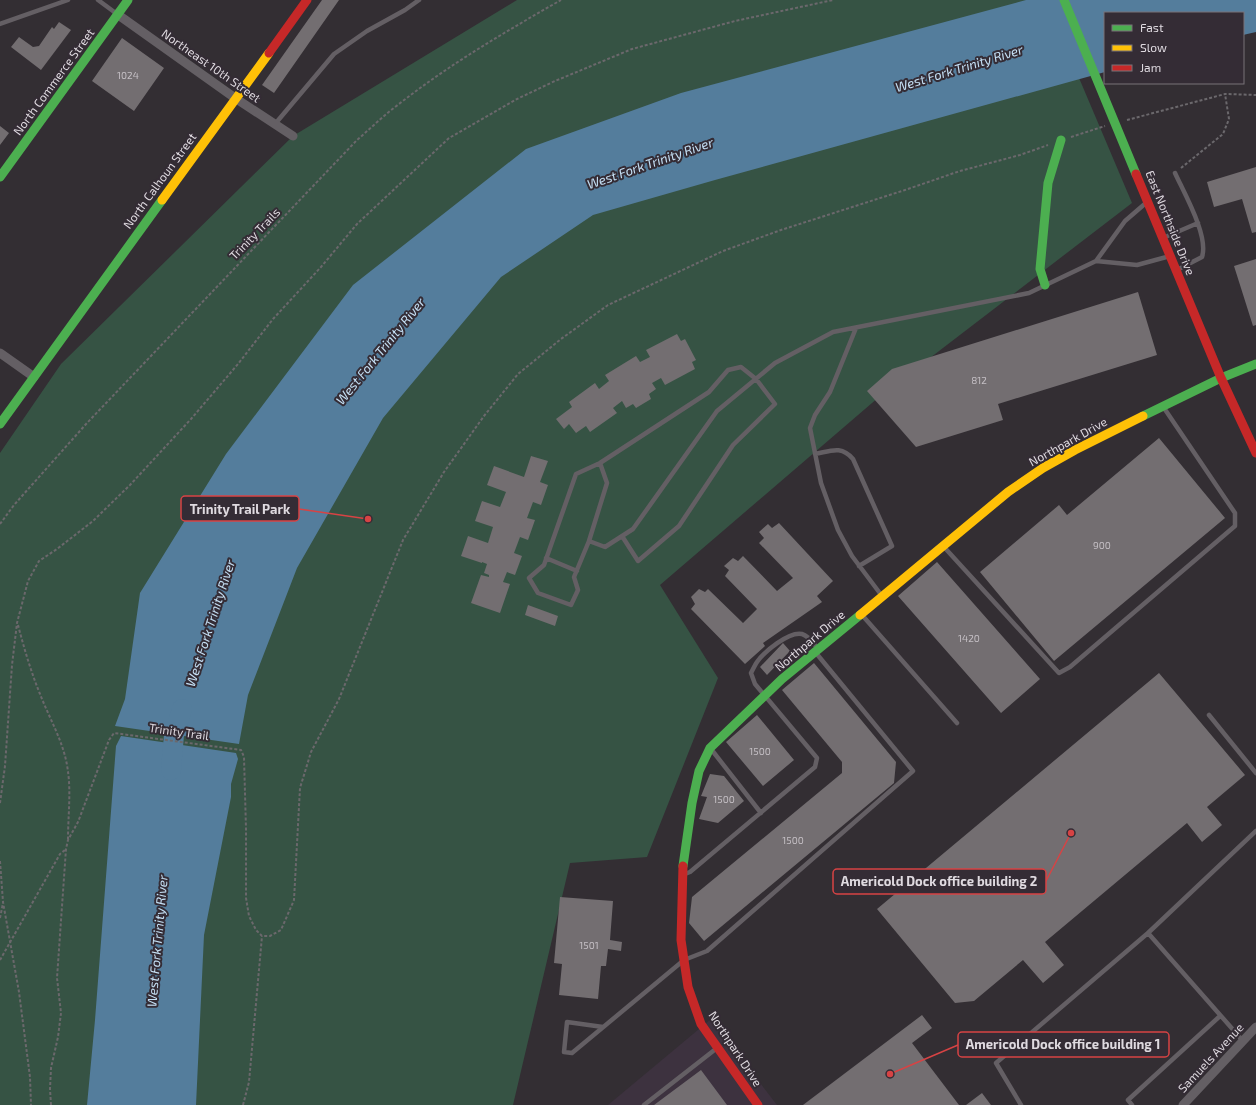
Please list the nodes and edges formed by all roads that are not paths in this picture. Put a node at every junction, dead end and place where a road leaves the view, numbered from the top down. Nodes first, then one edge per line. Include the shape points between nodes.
1 (68, 0) edge
2 (98, 0) edge
3 (128, 0) edge
4 (307, 0) edge
5 (419, 0) edge
6 (1064, 0) edge
7 (117, 14) junction
8 (0, 24) edge
9 (236, 98) junction
10 (275, 124) junction
11 (293, 136) dead end
12 (1061, 140) dead end
13 (1175, 173) road end
14 (0, 178) edge
15 (1148, 201) junction
16 (1198, 223) junction
17 (1163, 238) junction
18 (1171, 256) junction
19 (1096, 261) junction
20 (1176, 270) junction
21 (1045, 285) junction
22 (856, 328) junction
23 (0, 353) edge
24 (1256, 364) edge
25 (34, 377) junction
26 (756, 378) junction
27 (1221, 378) junction
28 (1163, 406) junction
29 (0, 424) edge
30 (1256, 453) edge
31 (815, 454) junction
32 (600, 463) junction
33 (622, 536) junction
34 (589, 541) junction
35 (943, 546) junction
36 (546, 558) junction
37 (859, 566) junction
38 (577, 571) junction
39 (882, 596) junction
40 (861, 614) junction
41 (816, 650) junction
42 (764, 695) junction
43 (1209, 714) dead end
44 (957, 723) dead end
45 (710, 748) junction
46 (1256, 773) edge
47 (761, 813) junction
48 (1256, 832) edge
49 (683, 875) junction
50 (1148, 934) junction
51 (684, 960) junction
52 (1220, 1016) junction
53 (603, 1027) junction
54 (1256, 1030) edge
55 (1243, 1041) junction
56 (717, 1047) junction
57 (644, 1105) edge
58 (758, 1105) edge
59 (1021, 1105) edge
60 (1132, 1105) edge
61 (1183, 1105) edge

1 - 8 lane
2 - 7 lane
3 - 7 street, North Commerce Street
4 - 9 street, North Calhoun Street
5 - 10 lane via 334,54
6 - 15 street, East Northside Drive
7 - 9 street, Northeast 10th Street
7 - 14 street, North Commerce Street
9 - 10 street, Northeast 10th Street
9 - 25 street, North Calhoun Street
10 - 11 street, Northeast 10th Street
12 - 21 street via 1048,183 1040,269
13 - 16 lane
15 - 17 street, East Northside Drive
15 - 19 lane via 1125,220
16 - 17 lane
16 - 20 lane via 1204,250 1202,257
17 - 18 street, East Northside Drive
18 - 19 lane via 1137,265
18 - 20 street, East Northside Drive
19 - 21 lane
20 - 27 street, East Northside Drive
21 - 22 lane via 1030,293
22 - 26 lane via 833,332 775,363
22 - 31 lane via 830,392 810,428
23 - 25 street
24 - 27 street, Northpark Drive
25 - 29 street, North Calhoun Street
26 - 32 lane via 741,367 728,370 709,392
26 - 33 lane via 717,411 633,528
26 - 33 lane via 775,404 733,445 679,526 638,561
27 - 28 street, Northpark Drive
27 - 30 street, East Northside Drive
28 - 35 street, Northpark Drive via 1043,468 1008,492
28 - 35 lane via 1235,513 1235,526 1070,667 1059,673
31 - 37 lane via 821,483 838,530
31 - 37 lane via 838,449 847,452 853,459 892,546
32 - 34 lane via 607,483
32 - 36 lane via 576,474
33 - 34 lane via 605,547
34 - 38 lane
35 - 39 street, Northpark Drive
36 - 38 lane
36 - 38 lane via 544,565 529,578 538,593 571,605 578,590 574,577
37 - 39 lane
39 - 40 street, Northpark Drive
40 - 41 street, Northpark Drive
40 - 44 lane
41 - 42 street, Northpark Drive
41 - 42 lane via 808,637 800,634 792,635 775,645 757,661 751,673 754,684
41 - 51 lane via 913,771 707,951
42 - 45 street, Northpark Drive
42 - 47 lane via 817,758 815,768
43 - 46 lane
45 - 47 lane
45 - 49 street, Northpark Drive via 699,771 692,803
47 - 49 lane via 690,872
48 - 50 lane
49 - 51 street, Northpark Drive via 681,940
50 - 52 lane
50 - 59 lane via 996,1063
51 - 53 lane
51 - 56 street, Northpark Drive via 688,987 701,1024
52 - 55 lane
52 - 60 lane via 1128,1100
53 - 53 lane via 572,1053 564,1052 567,1022
54 - 55 street, Samuels Avenue
55 - 61 street, Samuels Avenue
56 - 57 lane
56 - 58 street, Northpark Drive

